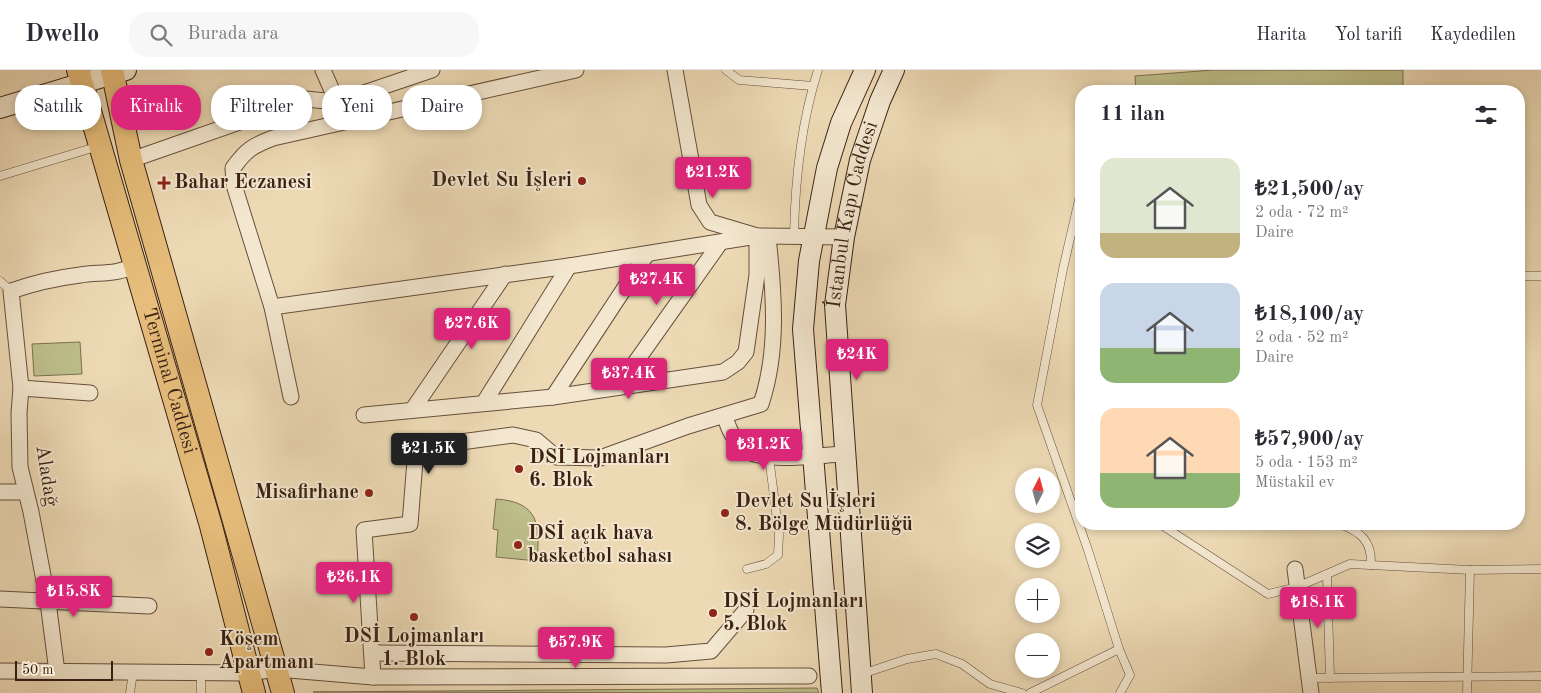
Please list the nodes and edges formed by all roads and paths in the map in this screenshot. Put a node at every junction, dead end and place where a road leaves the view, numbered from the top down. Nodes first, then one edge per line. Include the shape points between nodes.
1 (323, 70) edge
2 (432, 70) edge
3 (576, 70) edge
4 (675, 70) edge
5 (726, 70) edge
6 (818, 70) edge
7 (865, 70) edge
8 (894, 70) edge
9 (117, 72) edge
10 (80, 77) edge
11 (330, 85) edge
12 (387, 85) edge
13 (813, 86) junction
14 (322, 101) edge
15 (0, 108) edge
16 (100, 146) junction
17 (131, 160) junction
18 (0, 176) edge
19 (1075, 217) edge
20 (763, 236) junction
21 (803, 236) junction
22 (844, 237) junction
23 (720, 243) junction
24 (647, 254) junction
25 (134, 266) junction
26 (569, 266) junction
27 (505, 274) junction
28 (1525, 276) edge
29 (1541, 276) edge
30 (0, 281) edge
31 (11, 292) junction
32 (272, 307) junction
33 (618, 387) junction
34 (21, 388) junction
35 (90, 393) dead end
36 (291, 396) dead end
37 (552, 396) junction
38 (485, 401) junction
39 (413, 409) junction
40 (364, 415) dead end
41 (725, 416) junction
42 (844, 454) junction
43 (812, 456) junction
44 (769, 457) junction
45 (0, 492) edge
46 (25, 492) junction
47 (1075, 513) edge
48 (1081, 530) edge
49 (1169, 530) edge
50 (1353, 530) edge
51 (1372, 565) junction
52 (748, 568) dead end
53 (1295, 569) dead end
54 (1541, 569) edge
55 (1470, 570) junction
56 (1327, 574) junction
57 (1297, 588) junction
58 (0, 599) edge
59 (48, 602) junction
60 (149, 606) dead end
61 (746, 610) dead end
62 (1119, 649) junction
63 (373, 653) junction
64 (277, 669) junction
65 (0, 670) edge
66 (57, 672) junction
67 (133, 672) junction
68 (202, 673) junction
69 (809, 676) dead end
70 (1467, 676) junction
71 (1541, 676) edge
72 (373, 677) junction
73 (1330, 678) junction
74 (252, 683) edge
75 (861, 684) edge
76 (1310, 686) edge
77 (130, 693) edge
78 (201, 693) edge
79 (283, 693) edge
80 (832, 693) edge
81 (1022, 693) edge
82 (1030, 693) edge
83 (1120, 693) edge
84 (1467, 693) edge

1 - 11 street
2 - 12 street
3 - 32 street via 273,138 251,146 233,168 234,185
4 - 20 street via 699,205 710,222
5 - 13 lane via 739,80
6 - 13 lane
7 - 21 main road via 841,123
8 - 22 main road, İstanbul Kapı Caddesi via 860,160
9 - 10 main road
9 - 17 main road, Terminal Caddesi
10 - 15 main road
10 - 16 main road, Terminal Caddesi
13 - 21 lane via 794,202
14 - 17 street via 305,99
16 - 18 lane
16 - 25 main road, Terminal Caddesi
17 - 64 main road, Terminal Caddesi
19 - 47 lane via 1037,405
20 - 21 street
20 - 23 street
20 - 33 street via 746,352 738,362 723,372
20 - 41 street via 773,280 773,348 769,381 761,404
21 - 22 street
21 - 43 main road via 803,329
22 - 42 main road, İstanbul Kapı Caddesi via 835,305
23 - 24 street
23 - 33 street
24 - 26 street
24 - 37 street
25 - 31 street via 121,272 82,274 33,283
25 - 74 main road, Terminal Caddesi
26 - 27 street
26 - 38 street
27 - 32 street
27 - 39 street
28 - 29 lane
30 - 31 lane
31 - 34 street, Aladağ
32 - 36 street
33 - 37 street
34 - 35 street
34 - 46 street, Aladağ via 20,467
37 - 38 street
38 - 39 street
39 - 40 street
41 - 44 street via 731,433 746,451
41 - 63 street via 600,458 556,457 536,440 513,435 416,448 410,524 364,530
42 - 43 street
42 - 75 main road, İstanbul Kapı Caddesi
43 - 44 street
43 - 80 main road
44 - 52 lane via 779,535 778,555 766,564
45 - 46 street
46 - 59 street, Aladağ
48 - 62 lane
49 - 57 lane via 1268,594
50 - 51 lane via 1368,542
51 - 55 lane
51 - 56 lane via 1350,564
53 - 57 street
54 - 55 lane
55 - 70 lane
56 - 57 lane
56 - 73 lane
57 - 76 street
58 - 59 street
59 - 60 street
59 - 66 street, Aladağ
61 - 63 street via 711,651 666,655
62 - 82 lane
62 - 83 lane via 1130,675
63 - 72 street
64 - 72 street
64 - 74 street
64 - 79 main road, Terminal Caddesi
65 - 66 street
66 - 67 street
67 - 68 street
67 - 77 lane
68 - 74 street
68 - 78 lane
69 - 72 street
70 - 71 lane
70 - 73 lane
70 - 84 lane
73 - 76 lane
75 - 81 lane via 907,659 936,654 962,664 990,684

